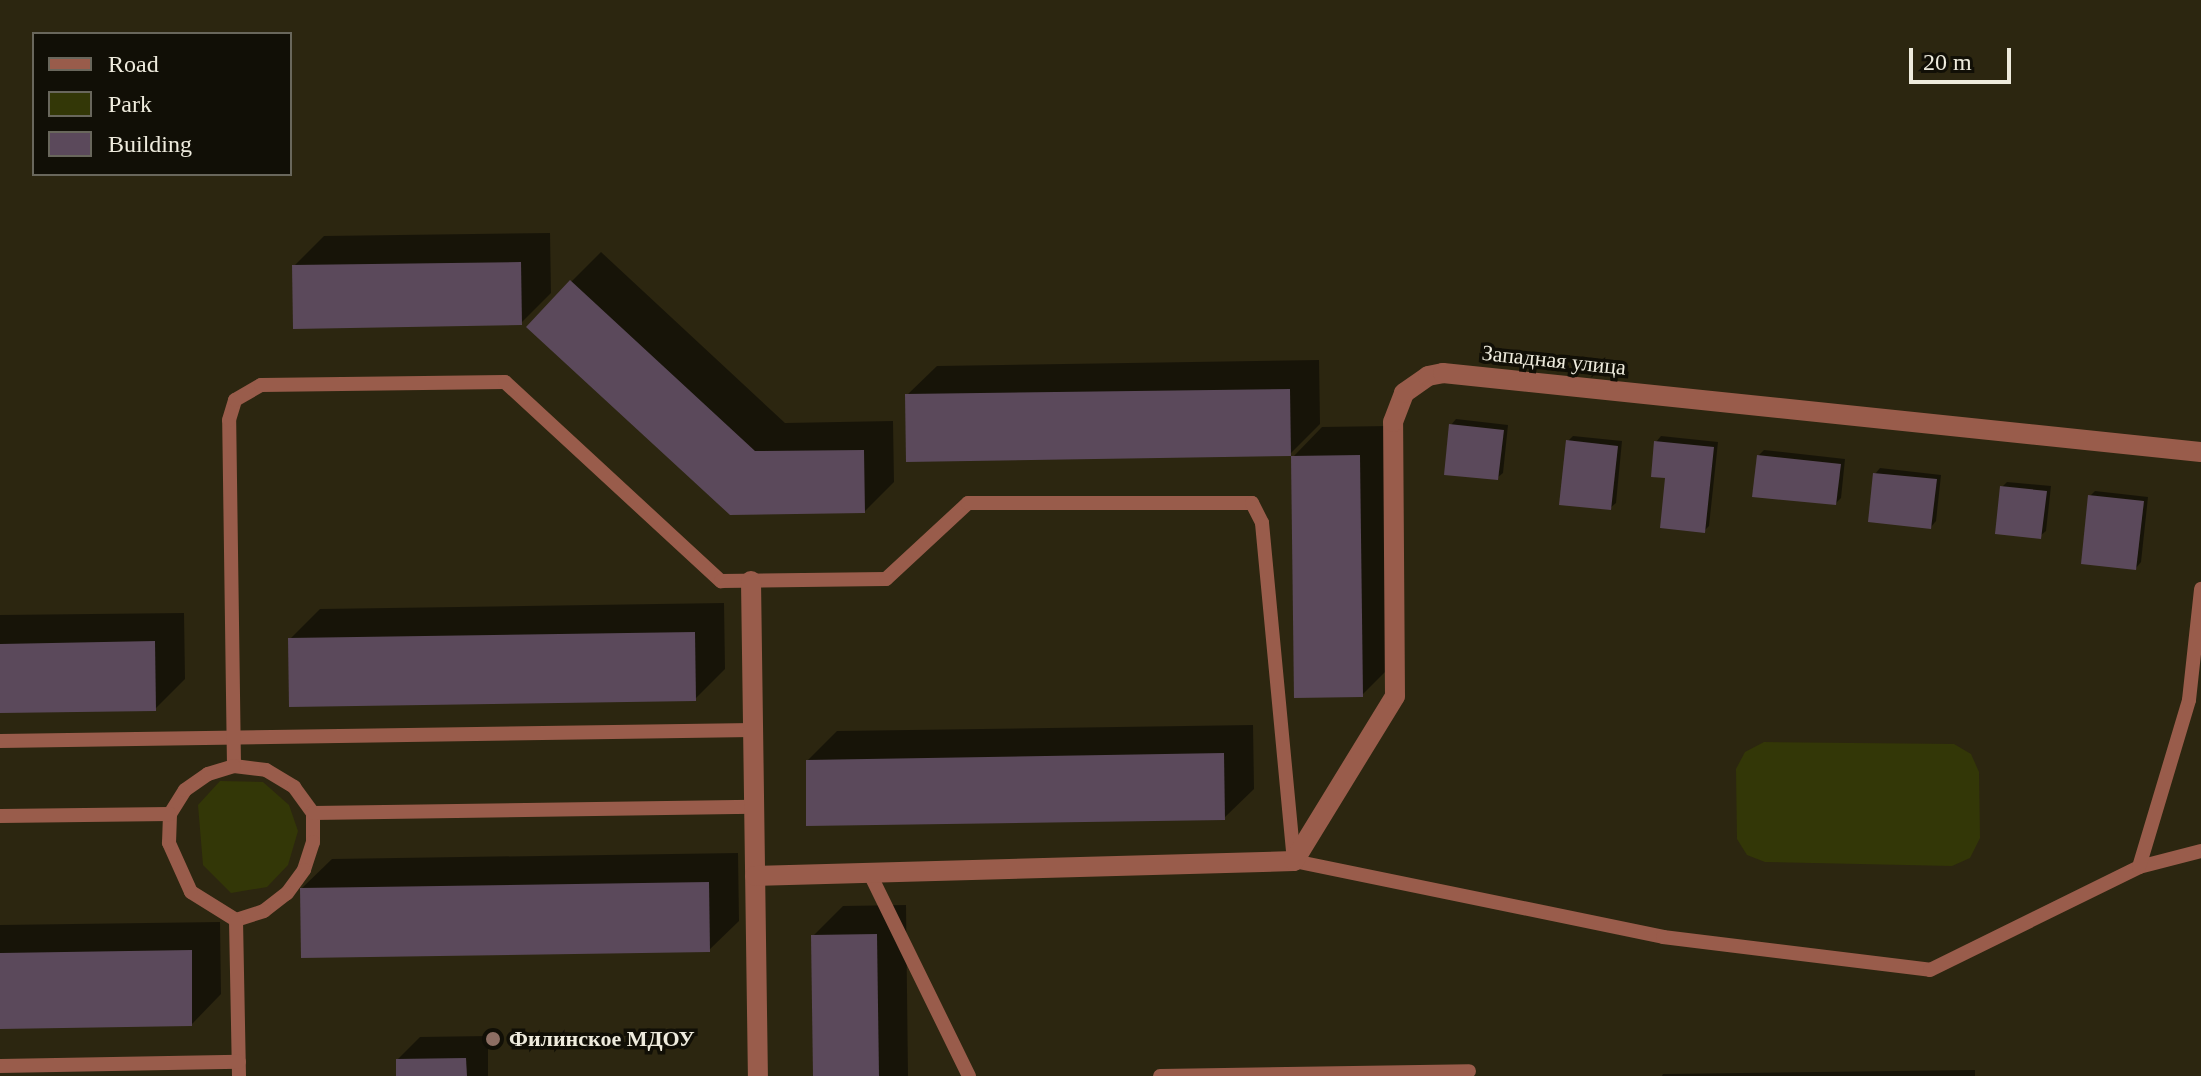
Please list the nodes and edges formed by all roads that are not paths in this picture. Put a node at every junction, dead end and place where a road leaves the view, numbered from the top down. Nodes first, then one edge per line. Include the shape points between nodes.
1 (2201, 452) edge
2 (751, 581) junction
3 (2201, 589) edge
4 (753, 730) junction
5 (234, 737) junction
6 (0, 741) edge
7 (234, 766) junction
8 (754, 807) junction
9 (313, 813) junction
10 (170, 814) junction
11 (0, 816) edge
12 (2201, 851) edge
13 (1294, 861) junction
14 (2139, 867) junction
15 (870, 874) junction
16 (755, 876) junction
17 (236, 920) junction
18 (0, 1066) edge
19 (239, 1069) edge
20 (1469, 1071) dead end
21 (758, 1076) edge
22 (969, 1076) edge
23 (1160, 1076) edge

1 - 13 street, Западная улица via 1443,373 1428,376 1404,393 1393,422 1395,696
2 - 4 street
2 - 5 lane via 721,581 505,382 251,387 235,400 229,420
2 - 13 lane via 886,579 968,503 1252,503 1262,523
3 - 14 lane via 2189,700
4 - 5 lane
4 - 8 street
5 - 6 lane
5 - 7 lane
7 - 9 lane via 266,770 285,781
7 - 10 lane via 208,774 185,790
8 - 9 lane
8 - 16 street
9 - 17 lane via 313,842 304,870 264,911
10 - 11 lane
10 - 17 lane via 169,843 191,892
12 - 14 lane
13 - 14 lane via 1663,937 1930,970
13 - 15 street
15 - 16 street
15 - 22 lane
16 - 21 street
17 - 19 lane
18 - 19 lane
20 - 23 lane

